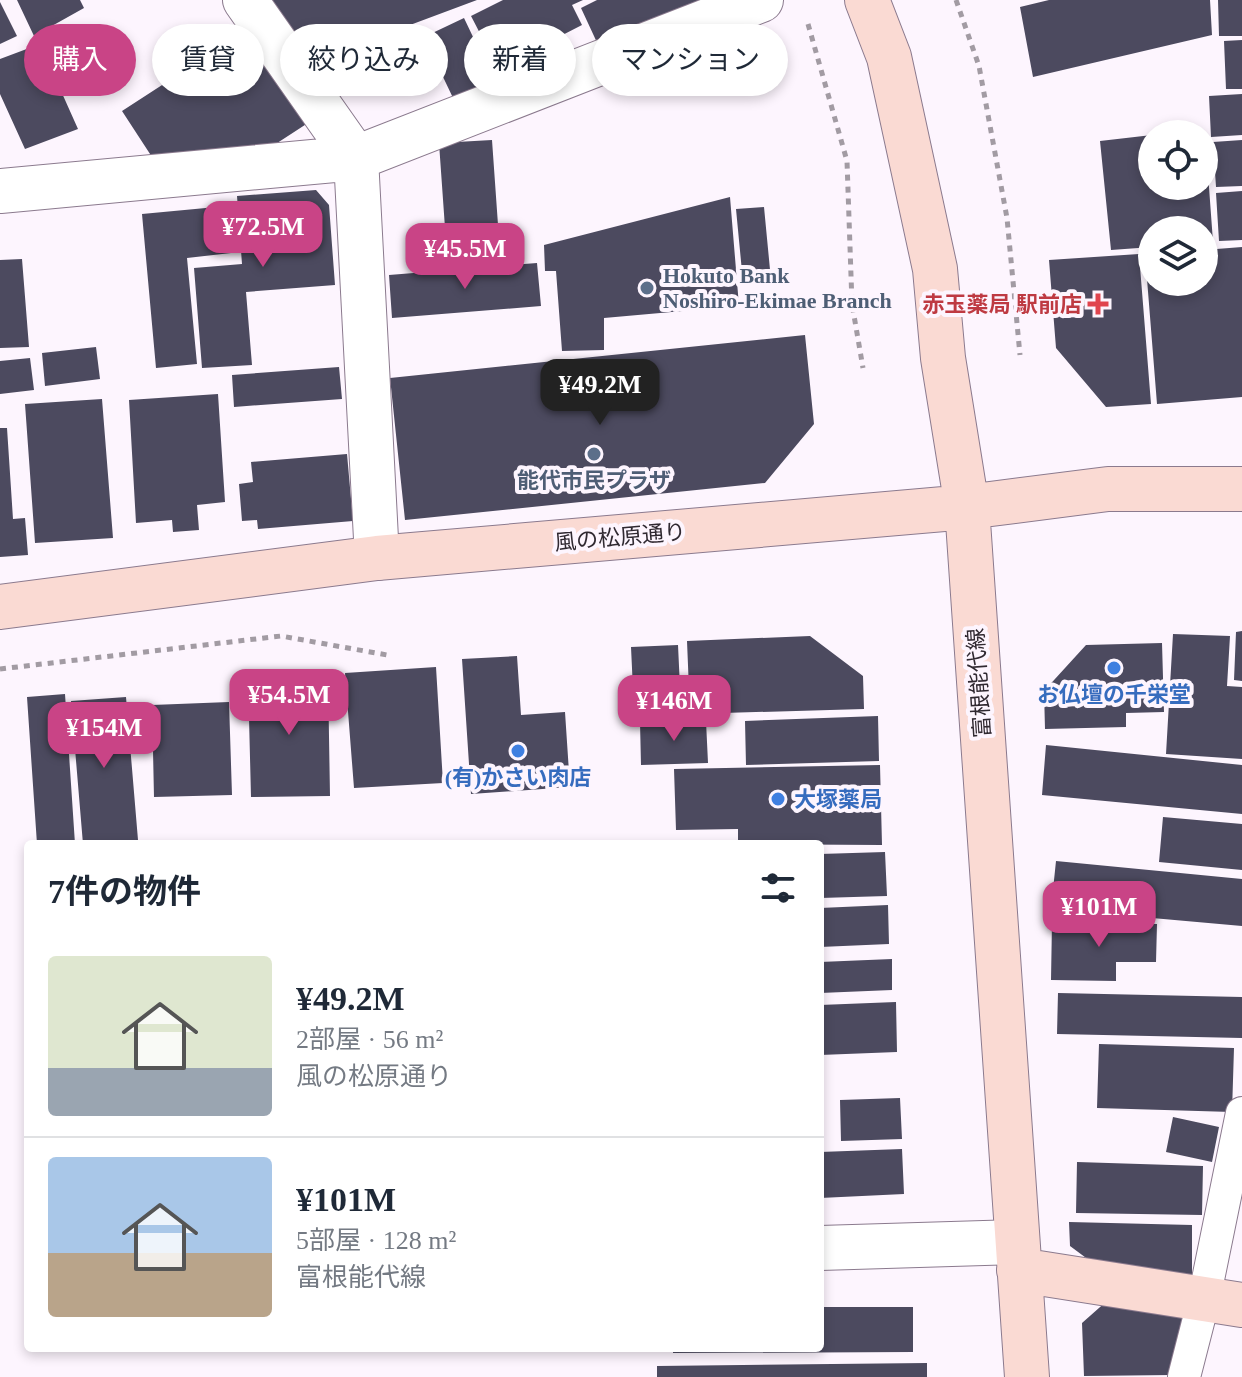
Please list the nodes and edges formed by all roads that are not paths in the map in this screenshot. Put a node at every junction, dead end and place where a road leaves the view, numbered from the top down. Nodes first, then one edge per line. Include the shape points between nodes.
1 (245, 0) edge
2 (761, 0) edge
3 (867, 0) edge
4 (356, 158) junction
5 (0, 191) edge
6 (1242, 489) edge
7 (967, 507) junction
8 (377, 558) junction
9 (0, 607) edge
10 (1242, 1113) edge
11 (824, 1248) edge
12 (1018, 1256) junction
13 (1223, 1302) edge
14 (1027, 1377) edge
15 (1184, 1377) edge

1 - 4 street
2 - 4 street
3 - 7 street, 富根能代線 via 889,57 935,269
4 - 5 street
4 - 8 street
6 - 7 street, 風の松原通り via 1108,489
7 - 8 street, 風の松原通り
7 - 12 street, 富根能代線
8 - 9 street, 風の松原通り
10 - 13 lane
11 - 12 street
12 - 13 street
12 - 14 street, 富根能代線
13 - 15 lane

